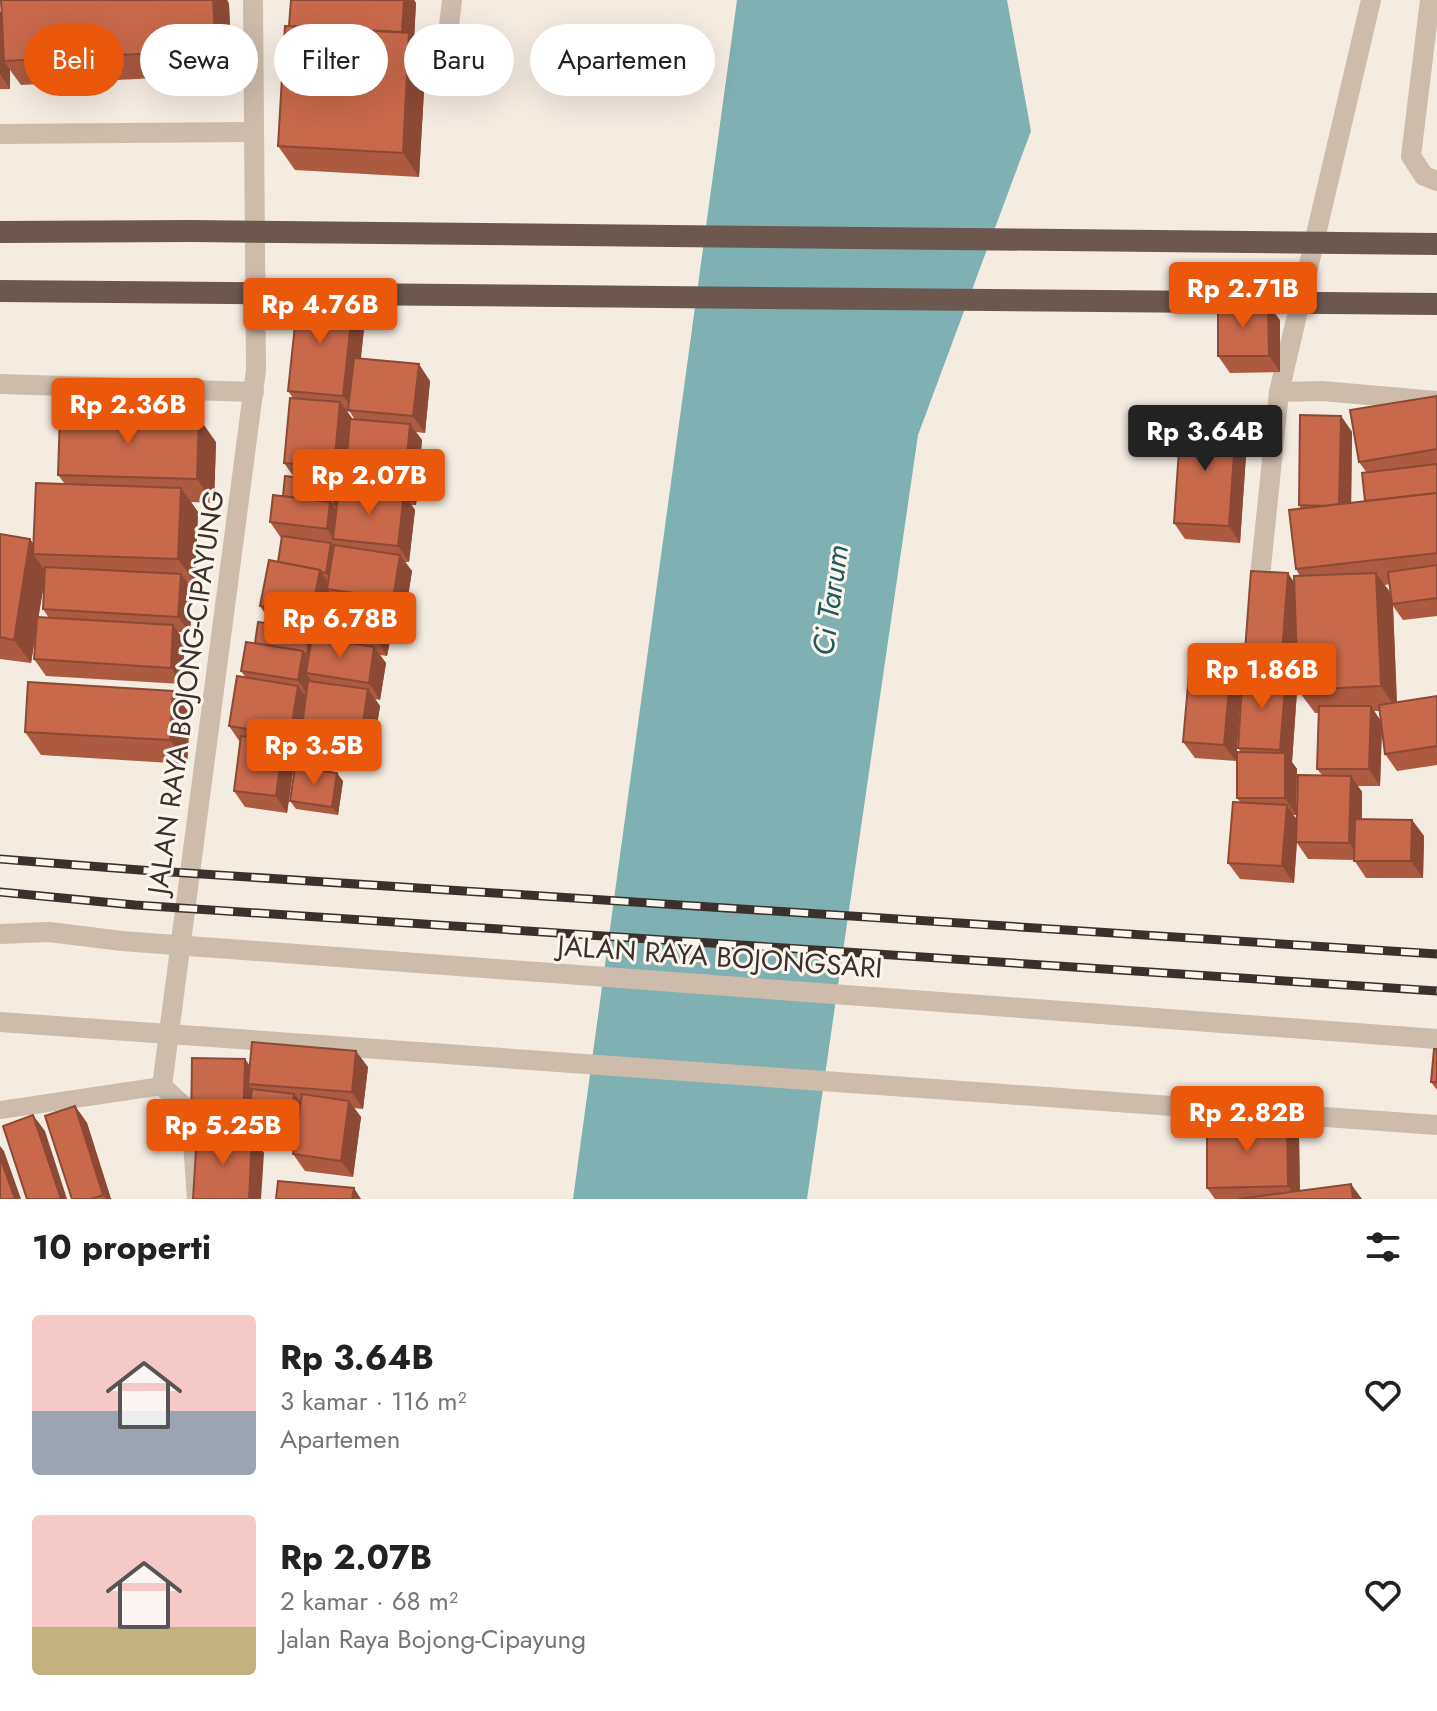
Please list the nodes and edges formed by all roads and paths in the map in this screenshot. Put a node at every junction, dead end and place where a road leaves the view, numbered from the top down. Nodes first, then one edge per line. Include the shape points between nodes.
1 (253, 0) edge
2 (452, 0) edge
3 (1371, 0) edge
4 (1430, 0) edge
5 (449, 24) edge
6 (254, 132) junction
7 (0, 134) edge
8 (1437, 181) edge
9 (0, 232) edge
10 (1437, 244) edge
11 (0, 291) edge
12 (1437, 304) edge
13 (0, 384) edge
14 (254, 392) junction
15 (1279, 392) junction
16 (1437, 401) edge
17 (1256, 613) edge
18 (0, 934) edge
19 (0, 1022) edge
20 (1437, 1039) edge
21 (162, 1086) junction
22 (0, 1110) edge
23 (1437, 1125) edge
24 (197, 1199) edge

1 - 6 street, JALAN RAYA BOJONG-CIPAYUNG
2 - 5 street
3 - 15 street
4 - 8 street via 1411,156 1424,176
6 - 7 street
6 - 14 street, JALAN RAYA BOJONG-CIPAYUNG
9 - 10 highway
11 - 12 highway
13 - 14 street
14 - 21 street, JALAN RAYA BOJONG-CIPAYUNG
15 - 16 street
15 - 17 street
18 - 20 street, JALAN RAYA BOJONGSARI via 49,932
19 - 23 street
21 - 22 lane
21 - 24 street via 186,1108

